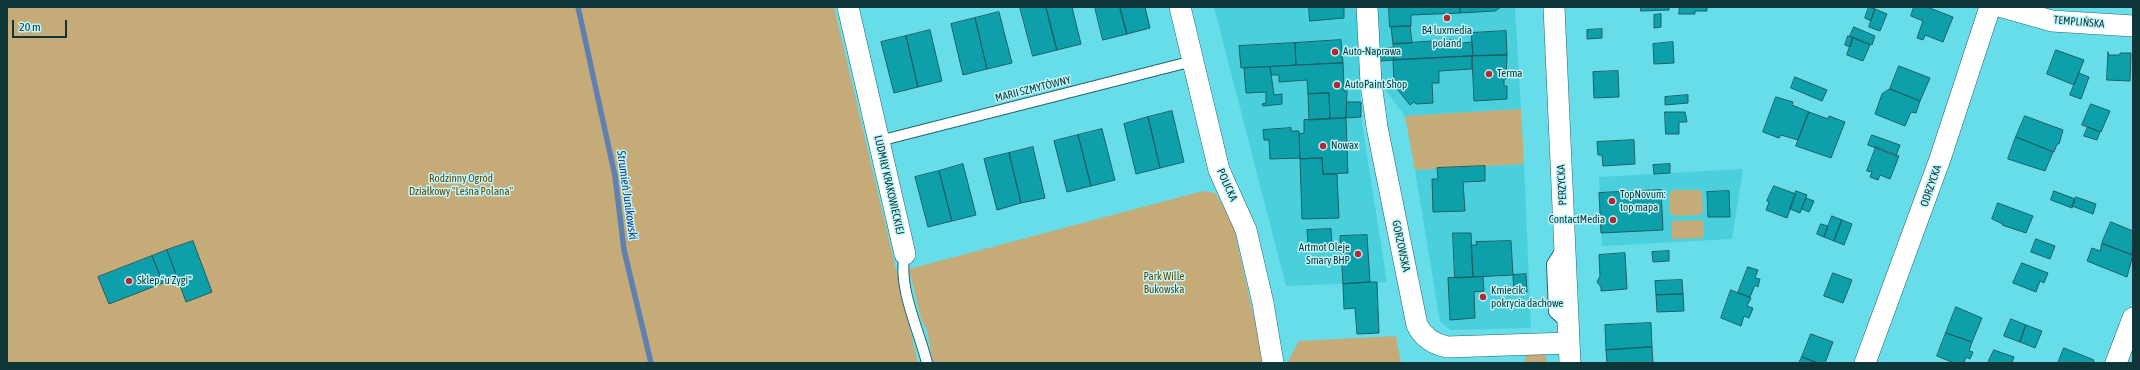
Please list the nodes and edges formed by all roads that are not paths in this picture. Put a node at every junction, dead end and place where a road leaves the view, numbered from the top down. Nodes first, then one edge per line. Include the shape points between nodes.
1 (848, 7) edge
2 (1180, 7) edge
3 (1367, 7) edge
4 (1554, 7) edge
5 (1990, 7) edge
6 (2002, 7) edge
7 (2133, 26) edge
8 (1193, 61) junction
9 (879, 141) junction
10 (905, 254) joint
11 (2133, 318) edge
12 (1569, 344) edge
13 (927, 363) edge
14 (1273, 363) edge
15 (1865, 363) edge
16 (2116, 363) edge

1 - 9 street, LUDMIŁY KRAKOWIECKIEJ
2 - 8 street, POLICKA
3 - 12 street, GORZOWSKA via 1371,83 1377,127 1420,331 1437,345 1447,347
4 - 12 street, PERZYCKA
5 - 15 street, ODRZYCKA via 1927,196
6 - 7 street, TEMPLIŃSKA via 2052,20
8 - 9 lane, MARII SZMYTÓWNY
8 - 14 street, POLICKA via 1219,170 1246,230 1263,303
9 - 10 street, LUDMIŁY KRAKOWIECKIEJ
10 - 13 lane, LUDMIŁY KRAKOWIECKIEJ via 902,267 908,298
11 - 16 street

